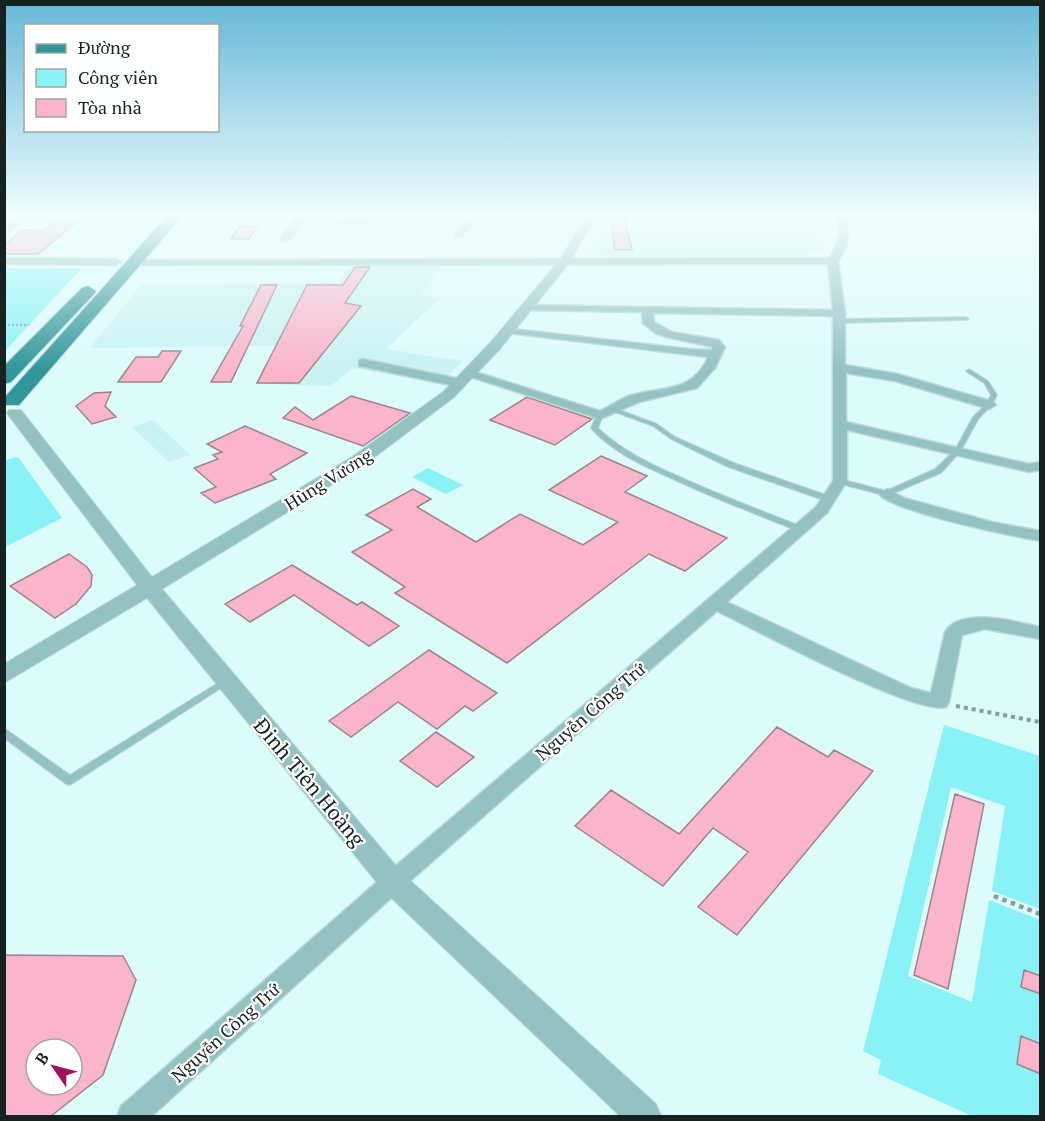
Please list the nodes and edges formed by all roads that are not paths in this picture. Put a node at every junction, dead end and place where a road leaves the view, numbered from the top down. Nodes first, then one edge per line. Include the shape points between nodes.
1 (112, 266) edge
2 (132, 266) edge
3 (561, 266) edge
4 (834, 266) edge
5 (528, 307) junction
6 (647, 309) junction
7 (839, 317) junction
8 (966, 319) dead end
9 (508, 330) junction
10 (715, 354) junction
11 (363, 363) dead end
12 (839, 368) junction
13 (969, 371) dead end
14 (4, 378) edge
15 (464, 378) junction
16 (989, 405) junction
17 (9, 408) edge
18 (614, 410) junction
19 (600, 414) junction
20 (839, 424) junction
21 (958, 451) junction
22 (1041, 466) edge
23 (840, 481) junction
24 (887, 494) junction
25 (829, 499) junction
26 (800, 529) junction
27 (1041, 536) edge
28 (150, 588) junction
29 (714, 603) junction
30 (1041, 633) edge
31 (4, 675) edge
32 (227, 681) junction
33 (4, 732) edge
34 (393, 882) junction
35 (131, 1116) edge
36 (644, 1116) edge

1 - 14 main road
2 - 17 main road
3 - 5 street, Hùng Vương
4 - 7 street
5 - 6 street
5 - 9 street, Hùng Vương
6 - 7 street
6 - 10 street via 649,323 659,331 715,342 719,347
7 - 8 lane
7 - 12 street
9 - 10 street
9 - 15 street, Hùng Vương
10 - 18 street via 711,369 682,391 633,399
11 - 15 street
12 - 16 street via 897,378
12 - 20 street
13 - 16 lane via 992,389 994,395
15 - 19 street
15 - 28 street, Hùng Vương via 439,402 358,461
16 - 21 lane via 976,417
17 - 28 street, Đinh Tiên Hoàng
18 - 19 street
18 - 25 lane via 655,425 673,438 731,465
19 - 26 lane via 594,428 608,444
20 - 21 street
20 - 23 street
21 - 22 street via 1029,468
21 - 24 lane via 938,471
23 - 24 lane
23 - 25 street, Nguyễn Công Trứ
24 - 27 street via 922,508
25 - 26 street, Nguyễn Công Trứ
26 - 29 street, Nguyễn Công Trứ
28 - 31 street, Hùng Vương
28 - 32 street, Đinh Tiên Hoàng
29 - 30 street via 906,694 939,702 954,632 963,626 995,624
29 - 34 street, Nguyễn Công Trứ
32 - 33 lane via 70,781
32 - 34 street, Đinh Tiên Hoàng
34 - 35 street, Nguyễn Công Trứ
34 - 36 street, Đinh Tiên Hoàng

